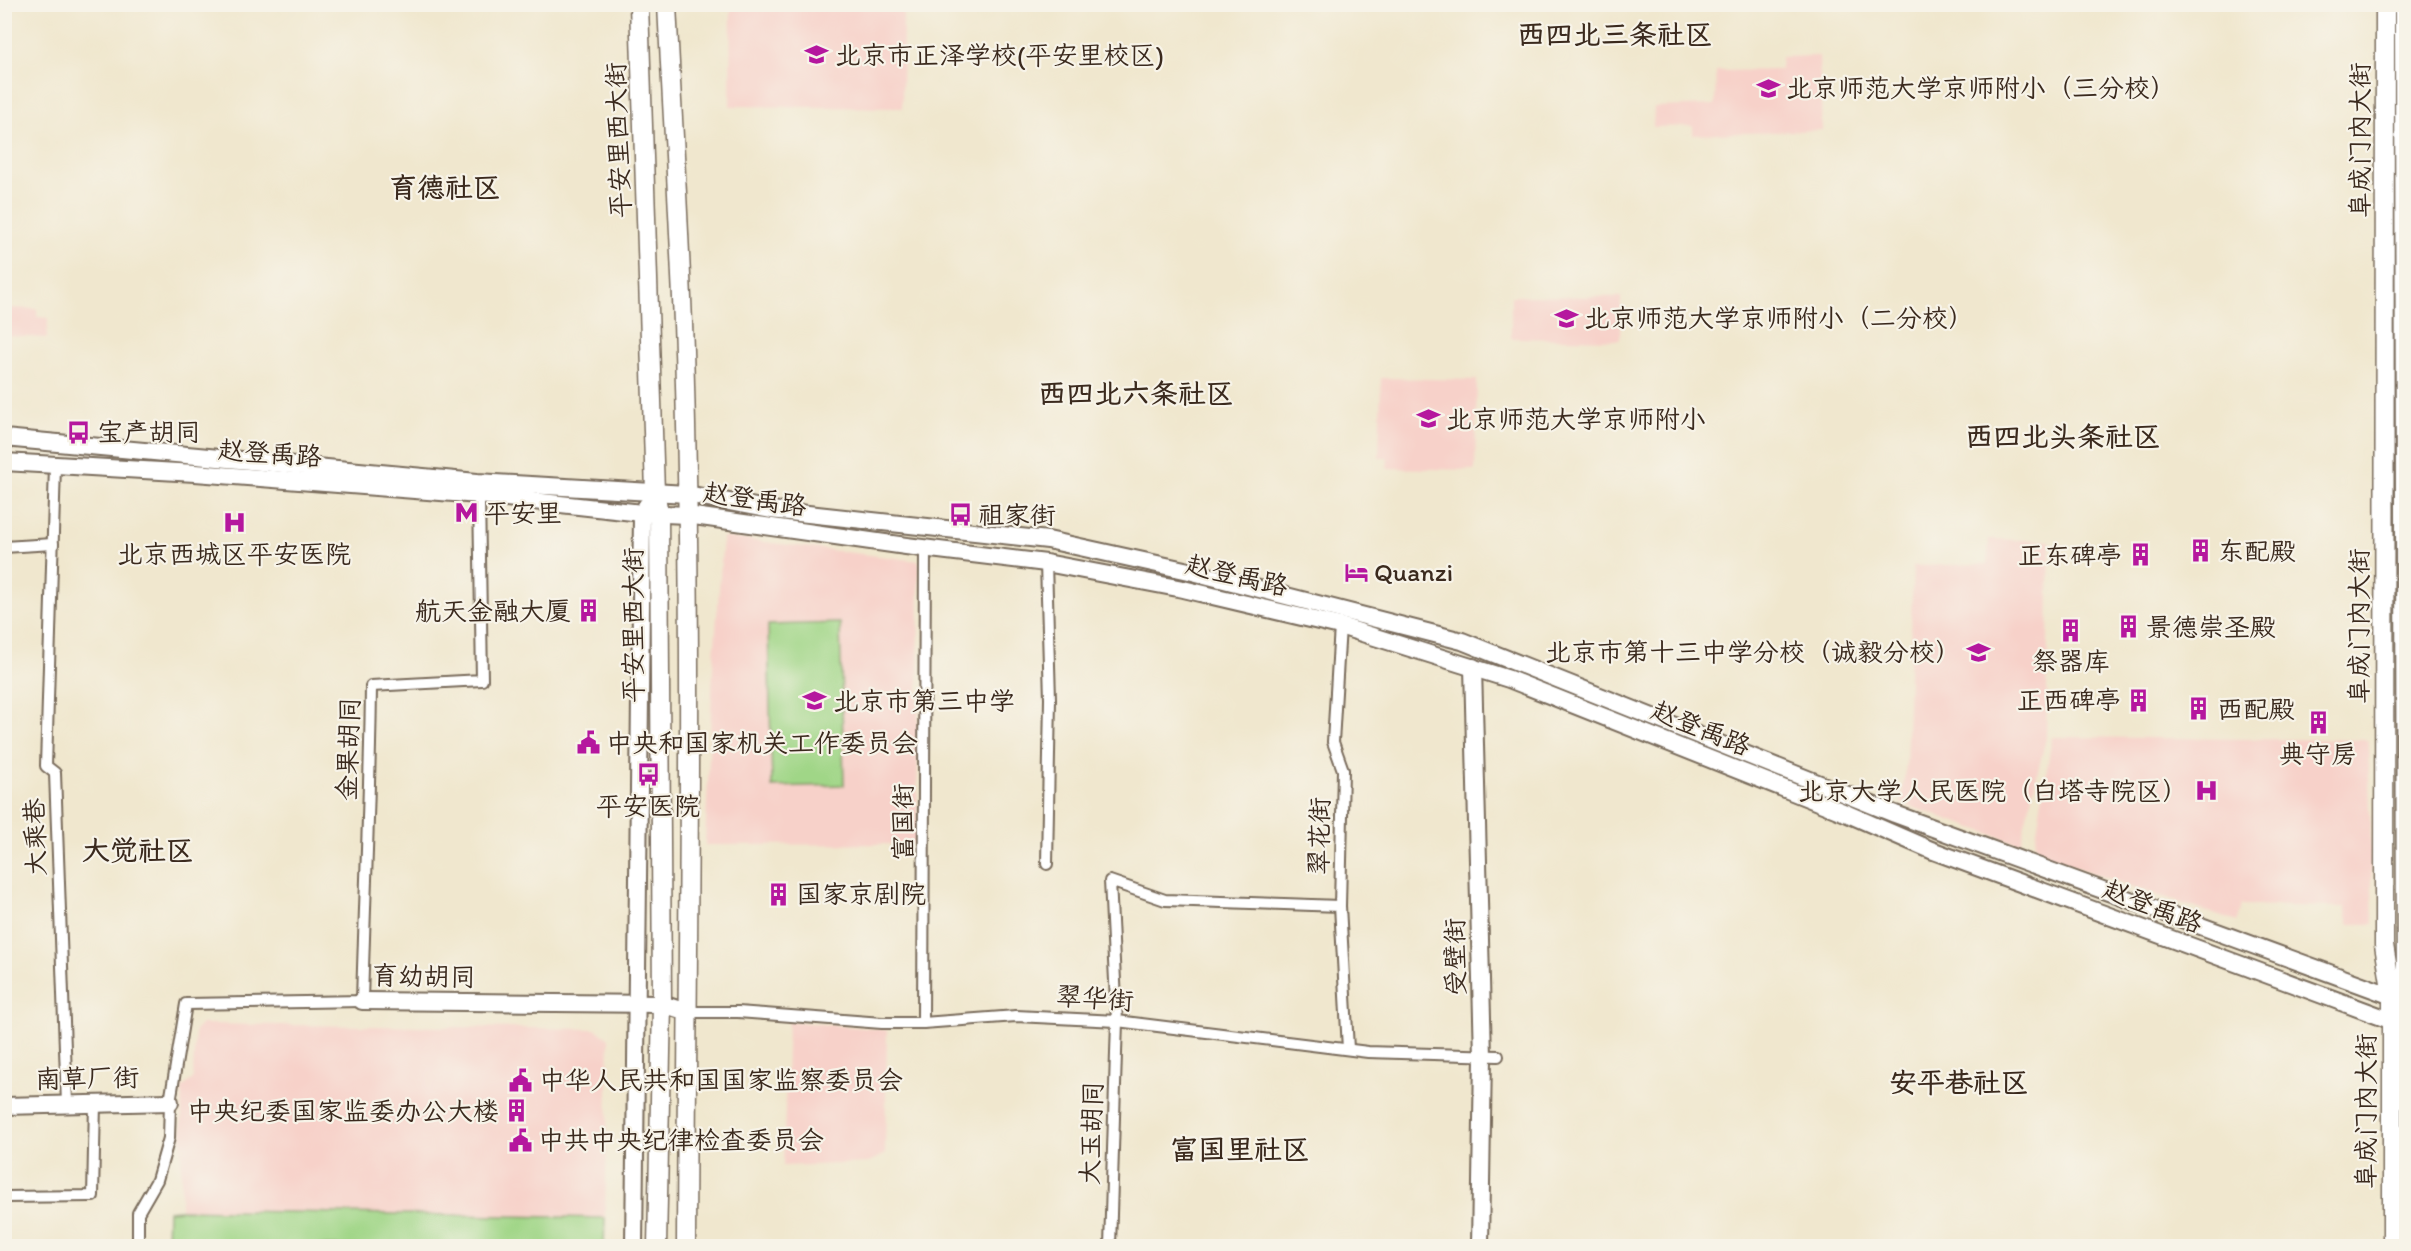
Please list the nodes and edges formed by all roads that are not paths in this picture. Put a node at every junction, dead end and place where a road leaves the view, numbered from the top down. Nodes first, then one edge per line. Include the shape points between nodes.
1 (639, 4) edge
2 (667, 4) edge
3 (2385, 4) edge
4 (2404, 4) edge
5 (4, 438) edge
6 (4, 462) edge
7 (55, 466) junction
8 (655, 492) junction
9 (687, 494) junction
10 (479, 495) junction
11 (650, 513) junction
12 (687, 515) junction
13 (53, 544) junction
14 (4, 547) edge
15 (925, 549) junction
16 (1046, 563) junction
17 (1340, 626) junction
18 (1473, 667) junction
19 (1047, 864) dead end
20 (1340, 906) junction
21 (2401, 999) edge
22 (362, 1001) junction
23 (639, 1004) junction
24 (662, 1004) junction
25 (687, 1012) junction
26 (2401, 1020) edge
27 (1117, 1021) junction
28 (923, 1023) junction
29 (1348, 1049) junction
30 (1490, 1056) junction
31 (170, 1102) junction
32 (95, 1103) junction
33 (67, 1104) junction
34 (4, 1106) edge
35 (4, 1197) edge
36 (138, 1246) edge
37 (634, 1246) edge
38 (657, 1246) edge
39 (686, 1246) edge
40 (1110, 1246) edge
41 (1480, 1246) edge
42 (2392, 1246) edge

1 - 8 main road, 平安里西大街
2 - 9 main road, 平安里西大街 via 685,371
3 - 21 main road, 阜成门内大街 via 2384,945
4 - 21 main road, 阜成门内大街
5 - 8 main road, 赵登禹路 via 477,482
6 - 7 main road, 赵登禹路
7 - 10 main road, 赵登禹路
7 - 13 street, 大乘巷
8 - 9 main road, 赵登禹路
8 - 11 main road, 平安里西大街
9 - 12 main road, 平安里西大街
9 - 21 main road, 赵登禹路 via 771,510 1048,540 1462,640 1895,814
10 - 11 main road, 赵登禹路
10 - 22 street, 金果胡同 via 482,680 371,686
11 - 12 main road, 赵登禹路
11 - 23 main road
11 - 24 main road, 平安里西大街
12 - 15 main road, 赵登禹路
12 - 25 main road, 平安里西大街
13 - 14 street
13 - 33 street, 大乘巷 via 46,766 55,773
15 - 16 main road, 赵登禹路
15 - 28 street, 富国街
16 - 17 main road, 赵登禹路 via 1183,589
16 - 19 street via 1050,699
17 - 18 main road, 赵登禹路
17 - 20 street, 翠花街 via 1333,742 1343,770
18 - 26 main road, 赵登禹路 via 1931,850
18 - 30 main road, 受壁街
20 - 27 street, 大玉胡同 via 1165,900 1110,881
20 - 29 street, 翠花街
21 - 26 main road, 阜成门内大街
22 - 23 main road, 育幼胡同
22 - 31 street, 育幼胡同 via 186,1004
23 - 24 main road, 育幼胡同
23 - 37 main road
24 - 25 main road, 育幼胡同
24 - 38 main road, 平安里西大街
25 - 28 street, 翠华街
25 - 39 main road, 平安里西大街
26 - 42 main road, 阜成门内大街
27 - 28 street, 翠华街 via 1016,1016
27 - 29 street, 翠华街
27 - 40 street, 大玉胡同
29 - 30 street, 翠华街
30 - 41 main road, 受壁街
31 - 32 main road, 南草厂街
31 - 36 street via 169,1138 157,1180 138,1213
32 - 33 main road, 南草厂街
32 - 35 street via 93,1196
33 - 34 main road, 南草厂街

